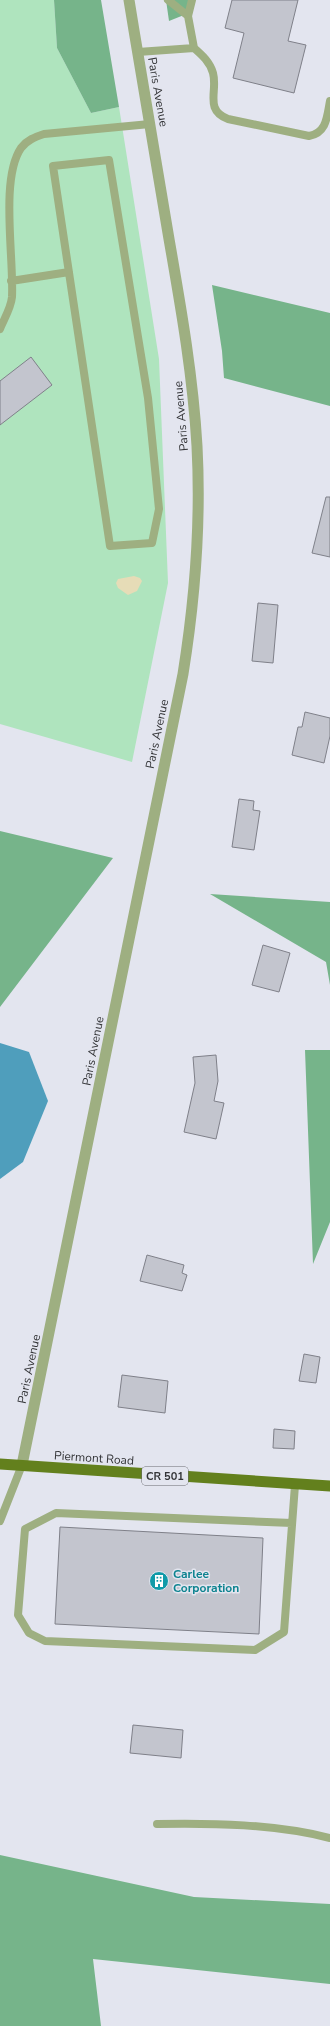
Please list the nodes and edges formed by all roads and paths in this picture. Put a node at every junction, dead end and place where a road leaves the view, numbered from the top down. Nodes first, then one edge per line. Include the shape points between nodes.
1 (129, 0) edge
2 (168, 0) edge
3 (192, 0) edge
4 (188, 16) junction
5 (194, 48) junction
6 (138, 52) junction
7 (330, 101) edge
8 (150, 124) junction
9 (69, 272) junction
10 (11, 282) junction
11 (0, 329) edge
12 (0, 1464) edge
13 (22, 1466) junction
14 (295, 1485) junction
15 (330, 1486) edge
16 (0, 1521) edge
17 (292, 1523) junction
18 (157, 1824) dead end
19 (330, 1838) edge

1 - 6 street, Paris Avenue
2 - 4 lane
3 - 4 lane
4 - 5 lane
5 - 6 lane
5 - 7 lane via 204,56 210,66 213,74 213,104 221,116 309,136 319,133 323,128
6 - 8 street, Paris Avenue
8 - 10 lane via 44,134 31,138 21,148 10,167 8,178
8 - 13 street, Paris Avenue via 186,338 193,397 198,521 189,636
9 - 9 lane via 110,546 152,543 159,509 148,398 109,160 53,166
9 - 10 lane
10 - 11 lane via 12,299
12 - 13 main road, Piermont Road / CR 501
13 - 14 main road, Piermont Road / CR 501
13 - 16 lane
14 - 15 main road, Piermont Road / CR 501
14 - 17 lane
17 - 17 lane via 284,1632 255,1650 45,1641 29,1633 18,1615 25,1529 56,1513
18 - 19 lane via 234,1825 299,1831

